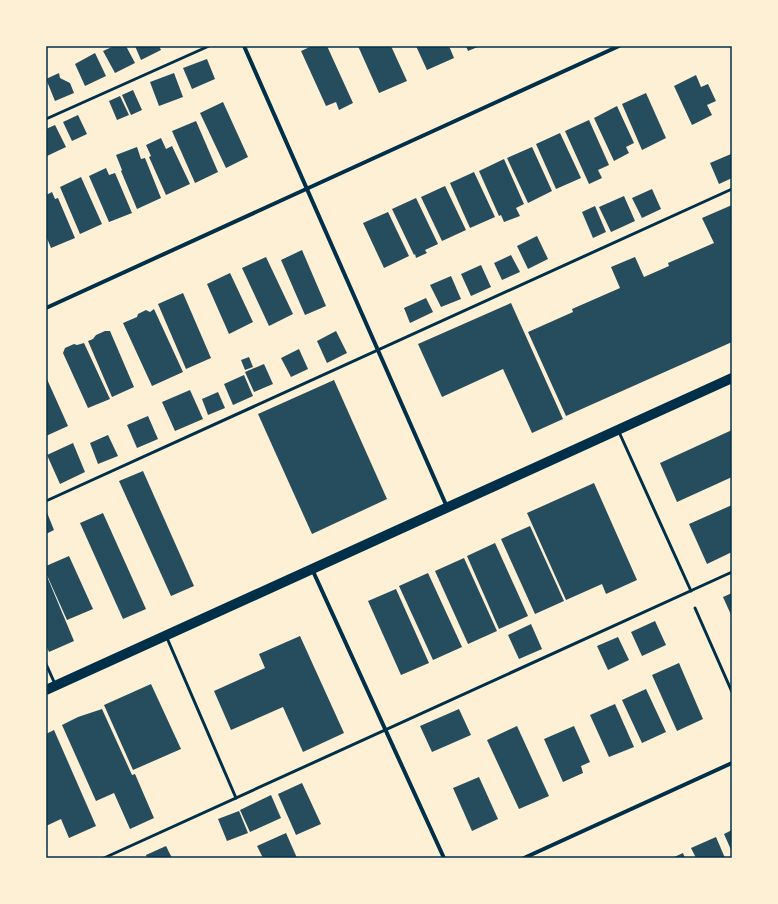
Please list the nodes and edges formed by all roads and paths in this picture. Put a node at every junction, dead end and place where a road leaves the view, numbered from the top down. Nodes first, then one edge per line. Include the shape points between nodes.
1 (209, 46) edge
2 (244, 46) edge
3 (619, 46) edge
4 (46, 119) edge
5 (307, 189) junction
6 (732, 189) edge
7 (46, 308) edge
8 (378, 350) junction
9 (732, 378) edge
10 (618, 429) junction
11 (46, 501) edge
12 (447, 507) junction
13 (312, 569) junction
14 (732, 572) edge
15 (691, 591) junction
16 (695, 608) dead end
17 (166, 635) junction
18 (46, 664) edge
19 (51, 688) edge
20 (732, 692) edge
21 (385, 730) junction
22 (732, 764) edge
23 (236, 798) junction
24 (104, 858) edge
25 (444, 858) edge
26 (524, 858) edge

1 - 4 lane
2 - 5 street
3 - 5 street
5 - 7 street
5 - 8 street
6 - 8 lane
8 - 11 lane
8 - 12 street
9 - 10 main road
10 - 12 main road
10 - 15 lane
12 - 13 main road
13 - 17 main road
13 - 21 street
14 - 15 lane
15 - 21 lane
16 - 20 lane
17 - 19 main road
17 - 23 lane
18 - 19 lane
21 - 23 lane
21 - 25 street
22 - 26 street
23 - 24 lane

